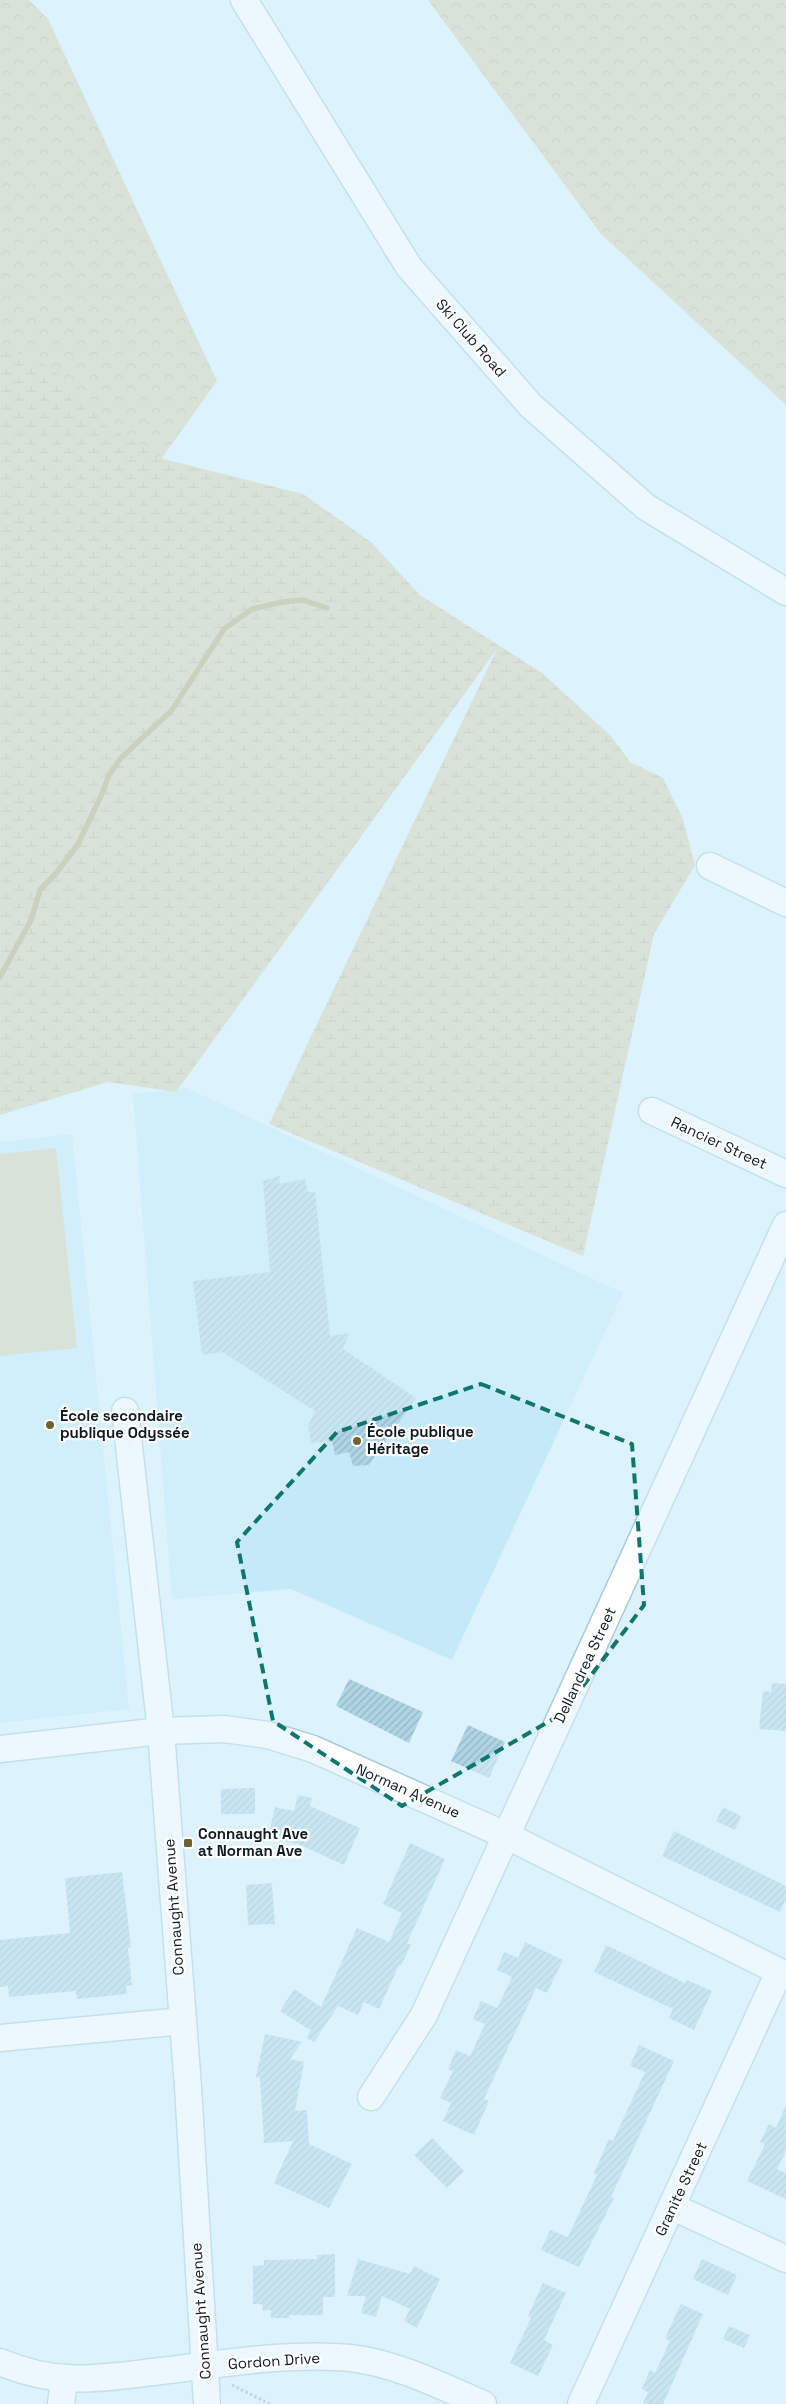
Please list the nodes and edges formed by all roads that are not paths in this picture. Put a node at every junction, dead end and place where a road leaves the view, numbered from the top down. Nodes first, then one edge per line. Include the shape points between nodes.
1 (244, 0) edge
2 (786, 592) edge
3 (710, 866) dead end
4 (786, 903) edge
5 (652, 1111) dead end
6 (786, 1174) edge
7 (786, 1225) edge
8 (125, 1412) dead end
9 (161, 1731) junction
10 (0, 1749) edge
11 (507, 1836) junction
12 (783, 1974) edge
13 (183, 2022) junction
14 (0, 2038) edge
15 (371, 2097) dead end
16 (673, 2207) junction
17 (786, 2259) edge
18 (0, 2362) edge
19 (208, 2365) junction
20 (63, 2392) edge
21 (208, 2404) edge
22 (483, 2404) edge
23 (581, 2404) edge

1 - 2 street, Ski Club Road via 409,267 531,406 646,507
3 - 4 street
5 - 6 street, Rancier Street
7 - 11 street, Dellandrea Street
8 - 9 street, Connaught Avenue
9 - 10 street, Norman Avenue
9 - 11 street, Norman Avenue via 224,1728 268,1735 314,1749
9 - 13 street, Connaught Avenue
11 - 12 street, Norman Avenue
11 - 15 street, Dellandrea Street via 424,2015
12 - 16 street, Granite Street
13 - 14 street
13 - 19 street, Connaught Avenue
16 - 17 street
16 - 23 street, Granite Street
18 - 20 street, Gordon Drive via 32,2373
19 - 20 street, Gordon Drive via 92,2379
19 - 21 street, Connaught Avenue
19 - 22 street, Gordon Drive via 313,2356 352,2358 390,2367

